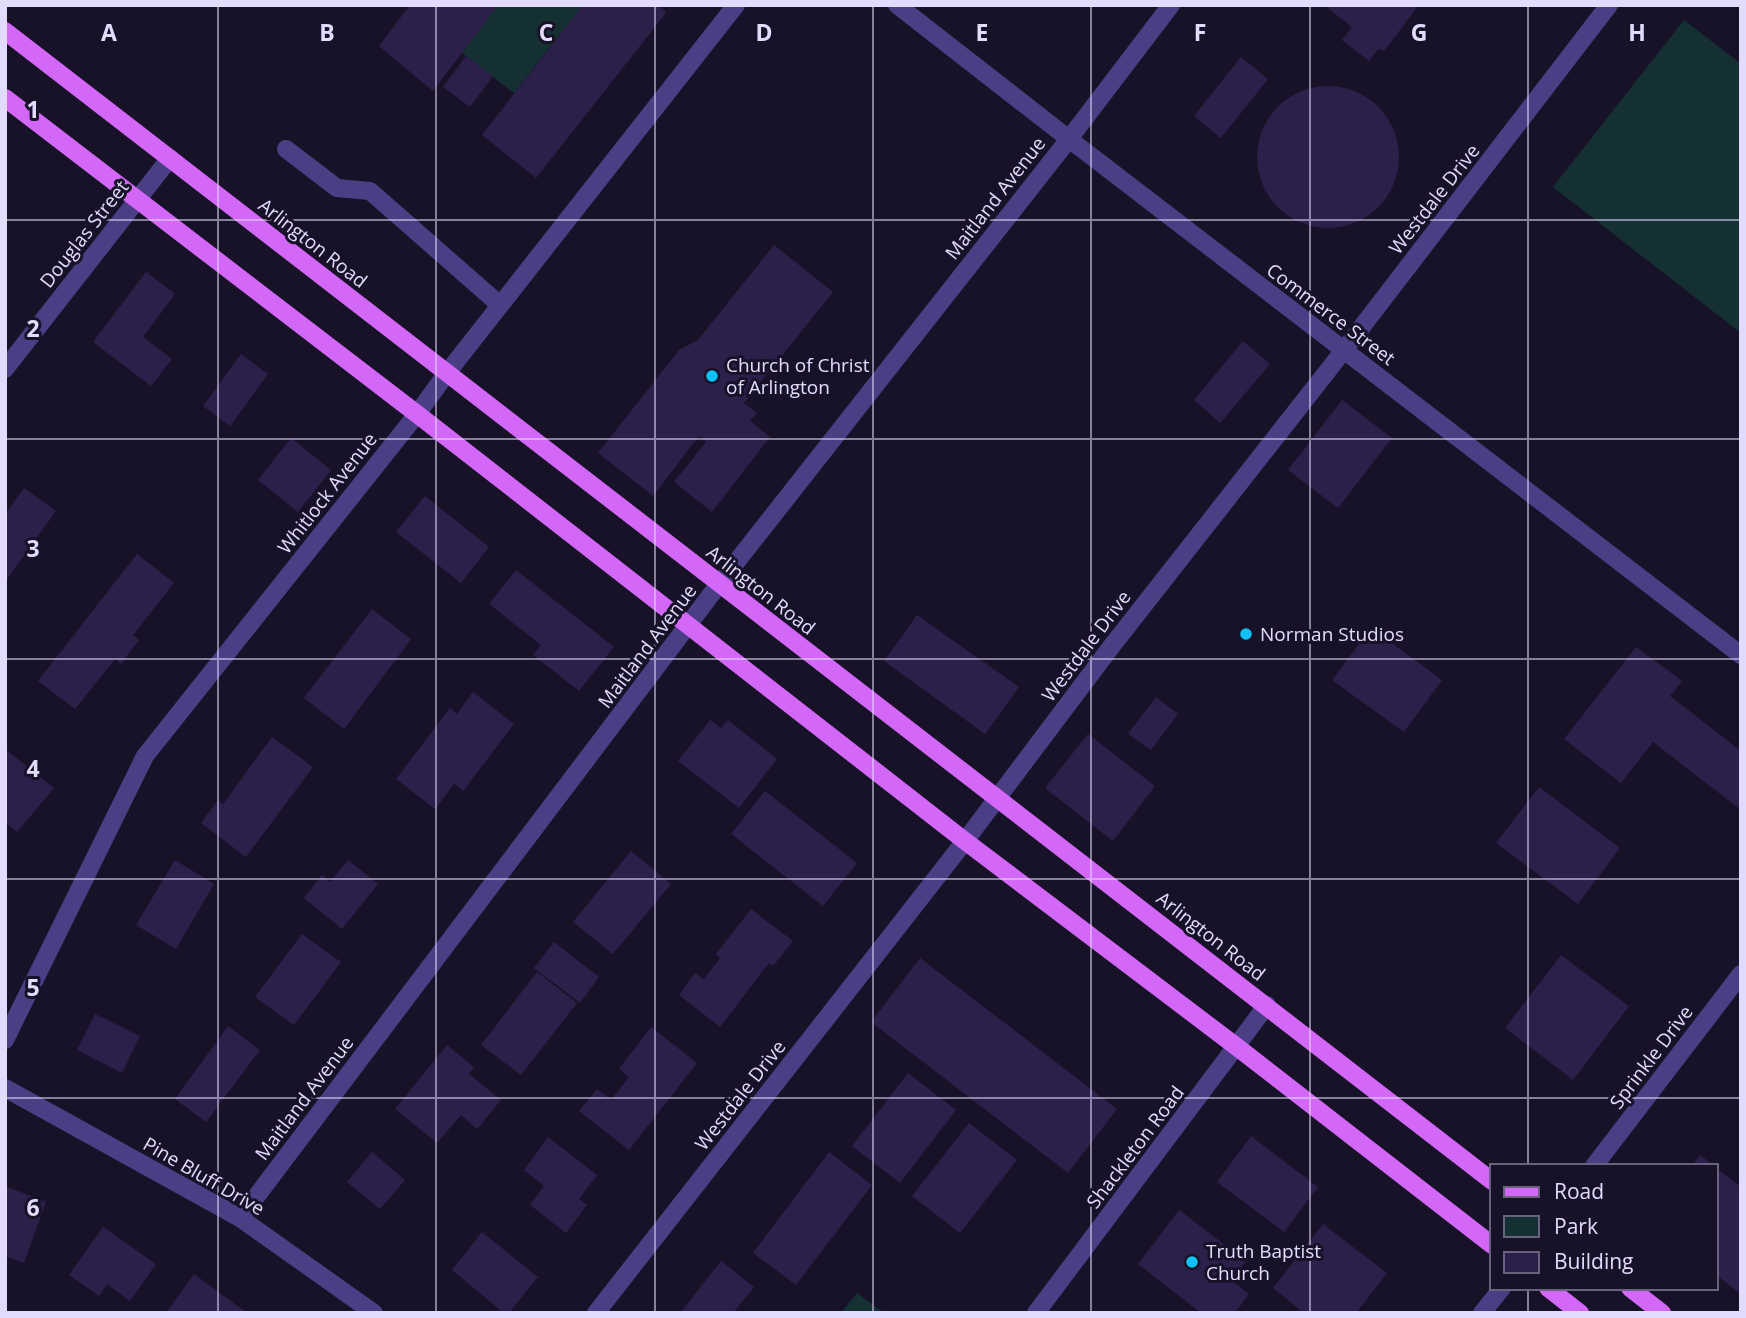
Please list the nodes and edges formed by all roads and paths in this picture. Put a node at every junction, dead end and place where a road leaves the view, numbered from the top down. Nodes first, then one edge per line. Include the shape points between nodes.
1 (736, 5) edge
2 (897, 5) edge
3 (1171, 5) edge
4 (1609, 5) edge
5 (5, 31) edge
6 (5, 98) edge
7 (1069, 139) junction
8 (286, 149) dead end
9 (170, 158) junction
10 (137, 200) junction
11 (500, 305) junction
12 (1344, 350) junction
13 (5, 369) edge
14 (447, 373) junction
15 (417, 414) junction
16 (719, 584) junction
17 (689, 626) junction
18 (1741, 655) edge
19 (998, 798) junction
20 (965, 841) junction
21 (1741, 974) edge
22 (1267, 1005) junction
23 (5, 1040) edge
24 (1237, 1047) junction
25 (5, 1088) edge
26 (1596, 1164) edge
27 (1490, 1179) edge
28 (240, 1218) junction
29 (1490, 1243) edge
30 (1500, 1290) edge
31 (1551, 1290) edge
32 (1633, 1290) edge
33 (374, 1313) edge
34 (596, 1313) edge
35 (1036, 1313) edge
36 (1482, 1313) edge
37 (1580, 1313) edge
38 (1662, 1313) edge

1 - 11 street, Whitlock Avenue
2 - 7 street, Commerce Street
3 - 7 street, Maitland Avenue
4 - 12 street, Westdale Drive
5 - 9 main road, Arlington Road
6 - 10 main road
7 - 12 street, Commerce Street
7 - 16 street, Maitland Avenue
8 - 11 street via 337,188 370,191
9 - 10 street, Douglas Street
9 - 14 main road, Arlington Road
10 - 13 street, Douglas Street
10 - 15 main road
11 - 14 street, Whitlock Avenue
12 - 18 street, Commerce Street
12 - 19 street, Westdale Drive
14 - 15 street, Whitlock Avenue
14 - 16 main road, Arlington Road
15 - 17 main road
15 - 23 street, Whitlock Avenue via 145,756
16 - 17 street, Maitland Avenue
16 - 19 main road, Arlington Road
17 - 20 main road
17 - 28 street, Maitland Avenue
19 - 20 street, Westdale Drive
19 - 22 main road, Arlington Road
20 - 24 main road
20 - 34 street, Westdale Drive
21 - 26 street, Sprinkle Drive
22 - 24 street, Shackleton Road
22 - 27 main road, Arlington Road
24 - 29 main road
24 - 35 street, Shackleton Road
25 - 28 street, Pine Bluff Drive
28 - 33 street, Pine Bluff Drive
30 - 36 street
31 - 37 main road
32 - 38 main road

